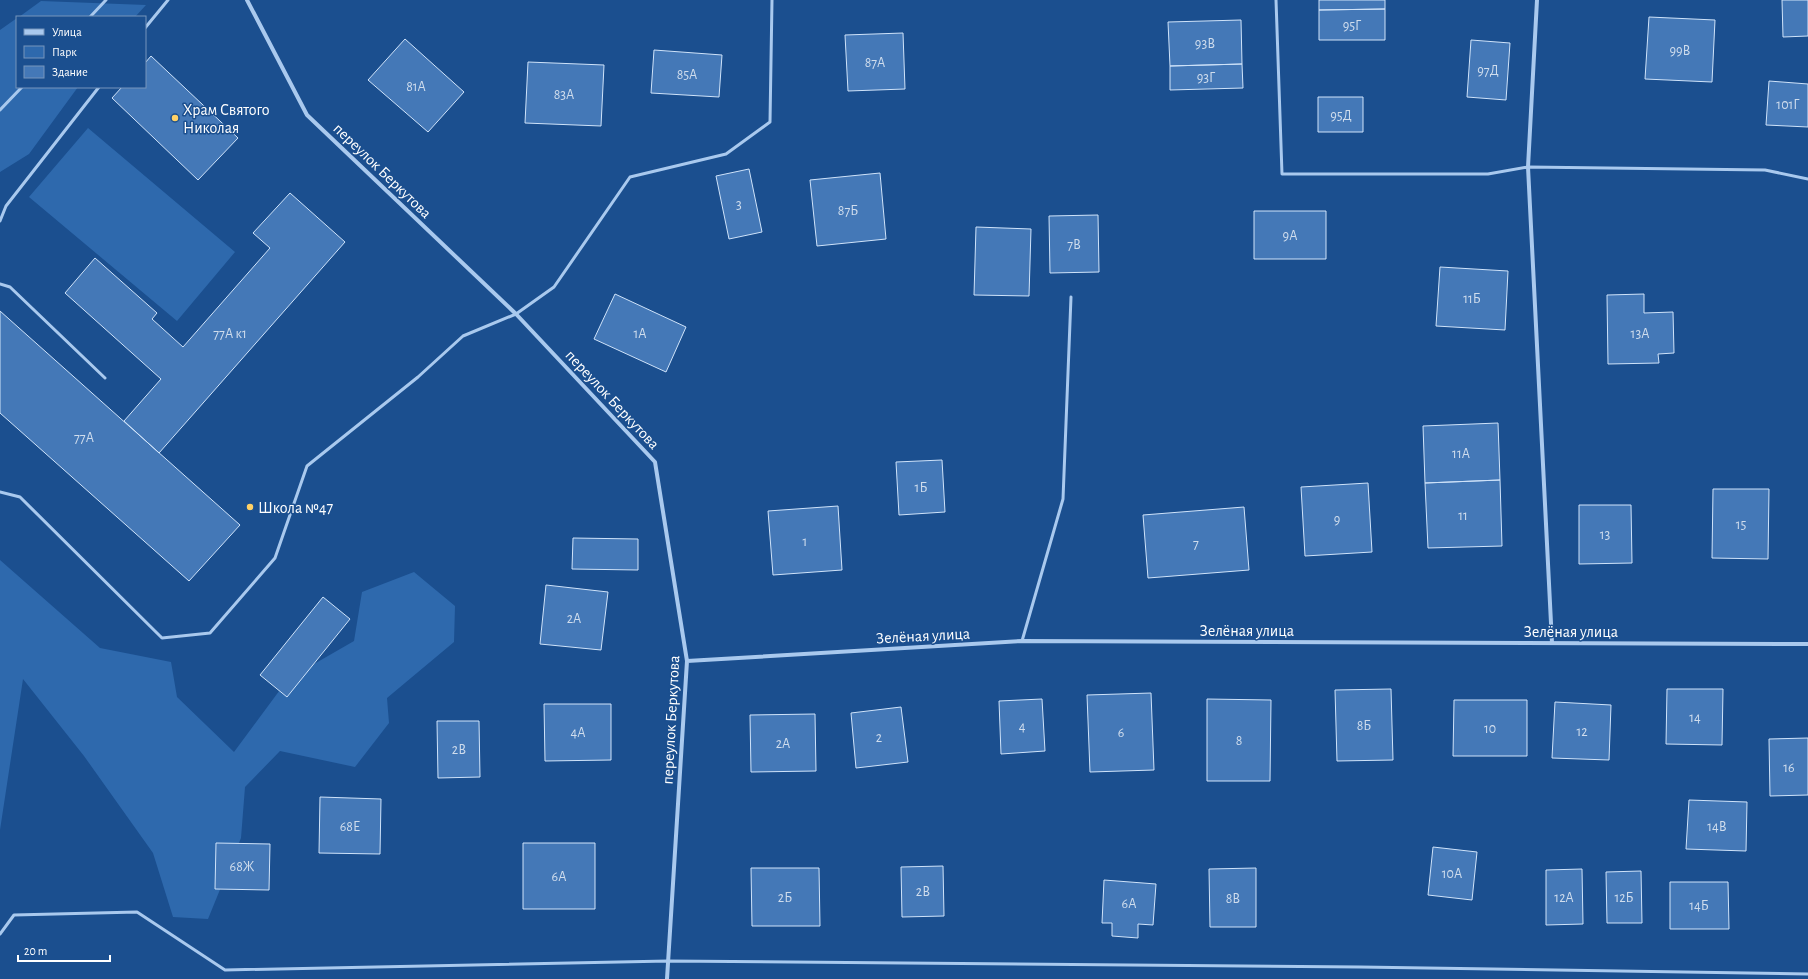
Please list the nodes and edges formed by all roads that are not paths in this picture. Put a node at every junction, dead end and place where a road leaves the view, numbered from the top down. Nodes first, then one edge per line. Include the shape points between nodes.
1 (106, 0) edge
2 (168, 0) edge
3 (247, 0) edge
4 (772, 0) edge
5 (1276, 0) edge
6 (1537, 0) edge
7 (91, 16) edge
8 (146, 27) edge
9 (21, 88) edge
10 (98, 88) edge
11 (0, 110) edge
12 (1528, 167) junction
13 (1808, 179) edge
14 (0, 221) edge
15 (0, 284) edge
16 (1071, 296) dead end
17 (516, 314) junction
18 (105, 378) dead end
19 (0, 492) edge
20 (1022, 641) junction
21 (1552, 643) junction
22 (1808, 644) edge
23 (687, 661) junction
24 (0, 934) edge
25 (668, 961) junction
26 (1808, 974) edge
27 (667, 979) edge

1 - 7 lane
2 - 8 lane
3 - 17 street, переулок Беркутова via 307,114
4 - 17 lane via 770,122 726,154 630,177 554,287
5 - 12 lane via 1282,174 1488,174
6 - 12 street
9 - 11 lane
10 - 14 lane via 6,206
12 - 13 lane via 1765,170
12 - 21 street
15 - 18 lane via 10,287
16 - 20 lane via 1063,499
17 - 19 lane via 463,336 418,377 307,466 275,558 210,633 162,638 20,497
17 - 23 street, переулок Беркутова via 655,462
20 - 21 street, Зелёная улица
20 - 23 street, Зелёная улица
21 - 22 street, Зелёная улица
23 - 25 street, переулок Беркутова
24 - 25 lane via 14,916 137,912 224,970
25 - 26 lane
25 - 27 street, переулок Беркутова

